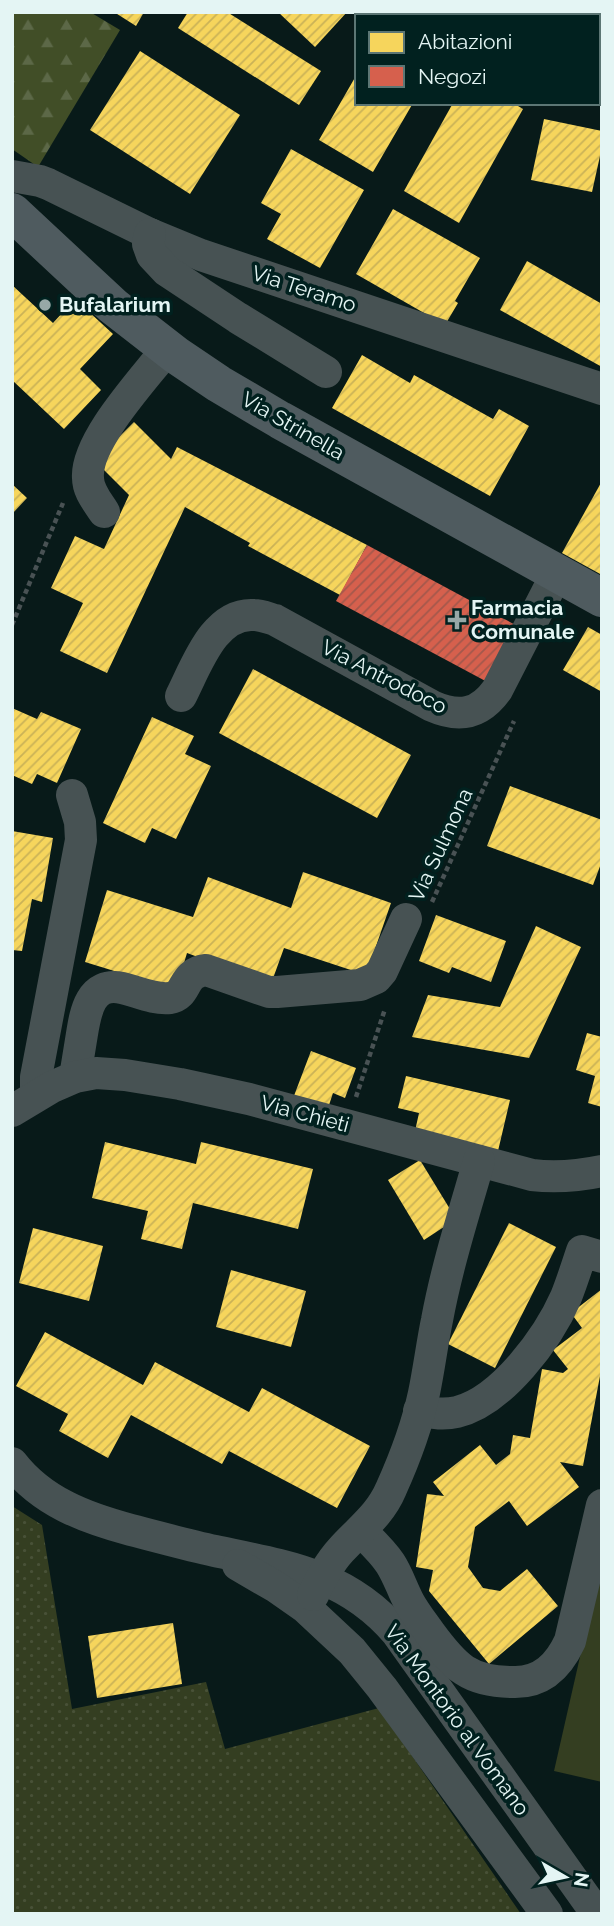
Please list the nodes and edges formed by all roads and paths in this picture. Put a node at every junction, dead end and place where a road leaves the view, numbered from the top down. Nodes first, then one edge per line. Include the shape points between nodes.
1 (12, 176) edge
2 (12, 212) edge
3 (150, 234) junction
4 (167, 349) junction
5 (326, 372) dead end
6 (602, 389) edge
7 (65, 497) dead end
8 (104, 512) dead end
9 (557, 573) junction
10 (602, 598) edge
11 (12, 625) edge
12 (181, 696) dead end
13 (519, 709) dead end
14 (72, 795) dead end
15 (417, 914) joint
16 (387, 1004) dead end
17 (75, 1077) junction
18 (24, 1104) edge
19 (347, 1125) junction
20 (479, 1161) junction
21 (602, 1171) edge
22 (602, 1257) edge
23 (419, 1411) junction
24 (12, 1463) edge
25 (602, 1505) edge
26 (361, 1531) junction
27 (201, 1548) junction
28 (322, 1578) junction
29 (306, 1608) junction
30 (547, 1914) edge
31 (597, 1914) edge

1 - 3 street, Via Teramo via 48,184
2 - 4 main road, Via Strinella via 113,306
3 - 5 street via 152,255 167,271
3 - 6 street, Via Teramo via 229,265
4 - 8 street via 110,423 89,463 89,486
4 - 9 main road, Via Strinella via 280,420
7 - 11 path
9 - 10 main road, Via Strinella
9 - 12 street, Via Antrodoco via 497,690 487,703 472,711 455,713 432,706 275,620 253,614 240,615 219,629
13 - 15 path, Via Sulmona
14 - 18 street via 81,840 36,1076
15 - 17 street via 382,971 360,985 270,992 206,970 191,975 180,993 169,998 118,987 102,989 88,1007
16 - 19 path
17 - 18 street, Via Chieti
17 - 19 street, Via Chieti via 108,1073 180,1084
19 - 20 street, Via Chieti
20 - 21 street, Via Chieti via 551,1178
20 - 23 street via 448,1272
22 - 23 street via 582,1251 550,1327 500,1387 458,1411
23 - 26 street via 391,1491
24 - 27 street, Via Montorio al Vomano via 47,1497 76,1513
25 - 26 street via 570,1641 554,1667 530,1681 484,1679 458,1667 411,1605 391,1564
26 - 28 street
27 - 28 street, Via Montorio al Vomano
27 - 29 street, Via Montorio al Vomano
28 - 29 street
28 - 31 street, Via Montorio al Vomano via 357,1596 397,1633
29 - 30 street, Via Montorio al Vomano via 366,1666

